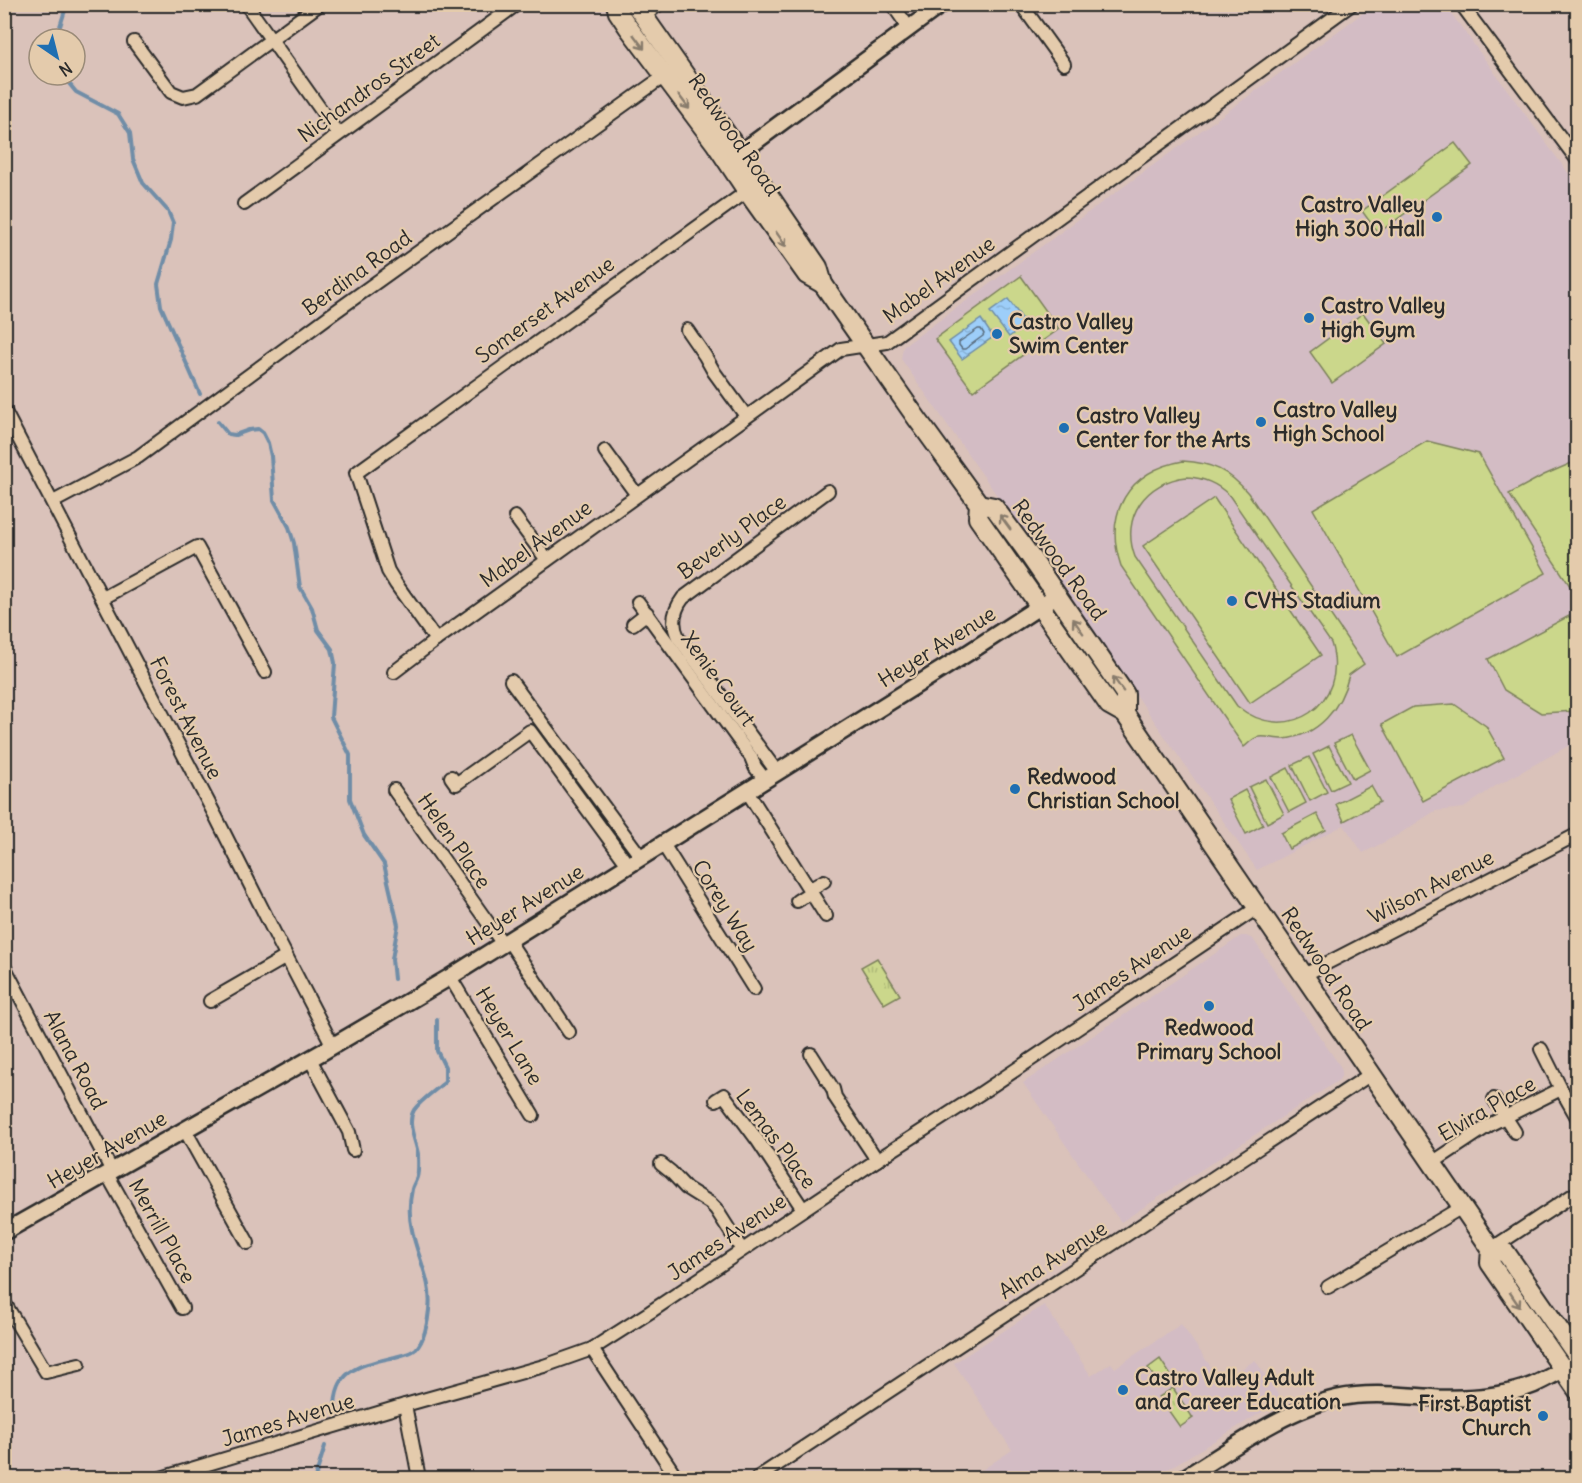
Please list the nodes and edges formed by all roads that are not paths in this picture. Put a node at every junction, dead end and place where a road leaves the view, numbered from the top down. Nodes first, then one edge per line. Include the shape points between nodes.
1 (246, 4) edge
2 (320, 4) edge
3 (517, 4) edge
4 (616, 4) edge
5 (892, 4) edge
6 (942, 4) edge
7 (1021, 4) edge
8 (1352, 4) edge
9 (1461, 4) edge
10 (646, 8) edge
11 (909, 28) junction
12 (271, 40) junction
13 (134, 42) dead end
14 (1064, 64) dead end
15 (672, 73) junction
16 (338, 134) junction
17 (734, 157) junction
18 (1578, 161) edge
19 (753, 187) junction
20 (244, 204) dead end
21 (687, 330) dead end
22 (865, 346) junction
23 (4, 410) edge
24 (746, 416) junction
25 (605, 452) dead end
26 (828, 491) dead end
27 (637, 495) junction
28 (52, 502) junction
29 (979, 504) junction
30 (515, 517) dead end
31 (547, 560) junction
32 (1057, 595) junction
33 (103, 598) junction
34 (638, 602) dead end
35 (1041, 607) junction
36 (647, 613) junction
37 (633, 624) dead end
38 (436, 640) junction
39 (265, 672) dead end
40 (394, 672) dead end
41 (511, 681) dead end
42 (1125, 714) junction
43 (771, 776) junction
44 (451, 777) dead end
45 (394, 790) dead end
46 (747, 791) junction
47 (1578, 834) edge
48 (663, 844) junction
49 (635, 861) junction
50 (824, 880) dead end
51 (810, 891) junction
52 (797, 901) dead end
53 (1257, 908) junction
54 (826, 916) dead end
55 (506, 942) junction
56 (286, 957) junction
57 (4, 966) edge
58 (1304, 975) junction
59 (450, 977) junction
60 (754, 989) dead end
61 (210, 1001) dead end
62 (569, 1032) dead end
63 (333, 1046) junction
64 (1541, 1050) dead end
65 (811, 1054) dead end
66 (310, 1059) junction
67 (1371, 1074) junction
68 (1562, 1089) junction
69 (1494, 1099) dead end
70 (716, 1100) dead end
71 (533, 1115) dead end
72 (1506, 1117) junction
73 (1578, 1119) edge
74 (185, 1130) junction
75 (1515, 1132) dead end
76 (353, 1150) dead end
77 (877, 1160) junction
78 (1432, 1163) junction
79 (661, 1164) dead end
80 (110, 1173) junction
81 (1573, 1195) dead end
82 (1462, 1207) junction
83 (803, 1209) junction
84 (4, 1232) edge
85 (248, 1243) dead end
86 (742, 1250) junction
87 (1491, 1250) junction
88 (1328, 1287) dead end
89 (4, 1302) edge
90 (182, 1308) dead end
91 (592, 1349) junction
92 (1573, 1363) edge
93 (80, 1364) dead end
94 (1578, 1391) edge
95 (405, 1405) junction
96 (1185, 1478) edge
97 (161, 1479) edge
98 (419, 1479) edge
99 (677, 1479) edge
100 (757, 1479) edge

1 - 12 street
2 - 12 street
3 - 16 street, Nichandros Street
4 -> 15 main road, Redwood Road via 618,12
5 - 11 street
6 - 11 street
7 - 14 street
8 - 22 street, Mabel Avenue via 889,340
9 - 18 street
10 - 15 main road, Redwood Road
11 - 17 street
12 - 13 street via 196,94 183,97 171,92
12 - 16 street
15 - 17 main road, Redwood Road
15 - 28 street, Berdina Road via 138,457
16 - 20 street, Nichandros Street
17 - 19 main road, Redwood Road
19 - 22 main road, Redwood Road via 807,275 824,284
19 - 38 street, Somerset Avenue via 356,473 388,571
21 - 24 street
22 - 24 street, Mabel Avenue via 841,349
22 - 29 main road, Redwood Road
23 - 28 street, Forest Avenue
24 - 27 street, Mabel Avenue
25 - 27 street
26 - 43 street, Beverly Place via 682,598 674,616 678,637
27 - 31 street, Mabel Avenue
28 - 33 street, Forest Avenue
32 -> 29 main road, Redwood Road via 994,507
29 - 35 main road, Redwood Road via 978,518
30 - 31 street
31 - 38 street, Mabel Avenue
32 - 35 street, Heyer Avenue
42 -> 32 main road, Redwood Road via 1125,694
33 - 39 street via 197,547
33 - 56 street, Forest Avenue
34 - 36 street, Xenie Court
35 - 42 main road, Redwood Road via 1109,705
35 - 43 street, Heyer Avenue
36 - 37 street
36 - 43 street, Xenie Court via 755,767
38 - 40 street, Mabel Avenue
41 - 49 street
42 - 53 main road, Redwood Road
43 - 46 street, Heyer Avenue
44 - 49 street via 456,784 530,732
45 - 55 street, Helen Place
46 - 48 street, Heyer Avenue
46 - 51 street
47 - 58 street, Wilson Avenue
48 - 49 street, Heyer Avenue
48 - 60 street, Corey Way
49 - 55 street, Heyer Avenue
50 - 51 street
51 - 52 street
51 - 54 street
53 - 58 main road, Redwood Road
53 - 77 street, James Avenue
55 - 59 street, Heyer Avenue
55 - 62 street, Helen Place
56 - 61 street
56 - 63 street, Forest Avenue
57 - 80 street, Alana Road
58 - 67 main road, Redwood Road
59 - 63 street, Heyer Avenue
59 - 71 street, Heyer Lane
63 - 66 street, Heyer Avenue
64 - 68 street, Elvira Place
65 - 77 street
66 - 74 street, Heyer Avenue
66 - 76 street via 349,1132
67 - 78 main road, Redwood Road
67 - 100 street, Alma Avenue
68 - 72 street, Elvira Place
68 - 73 street, Elvira Place
69 - 72 street
70 - 83 street, Lemas Place via 724,1095
72 - 75 street
72 - 78 street, Elvira Place
74 - 80 street, Heyer Avenue
74 - 85 street
77 - 83 street, James Avenue
78 - 82 main road, Redwood Road
79 - 86 street via 716,1209
80 - 84 street, Heyer Avenue
80 - 90 street, Merrill Place
81 - 87 street
82 - 87 main road, Redwood Road
82 - 88 street
83 - 86 street, James Avenue
86 - 91 street, James Avenue
87 - 92 main road, Redwood Road via 1490,1263
89 - 93 street via 46,1372
91 - 95 street, James Avenue
91 - 99 street
92 - 94 main road, Redwood Road
92 - 96 street via 1533,1385 1493,1396 1380,1394 1316,1404
95 - 97 street, James Avenue
95 - 98 street

